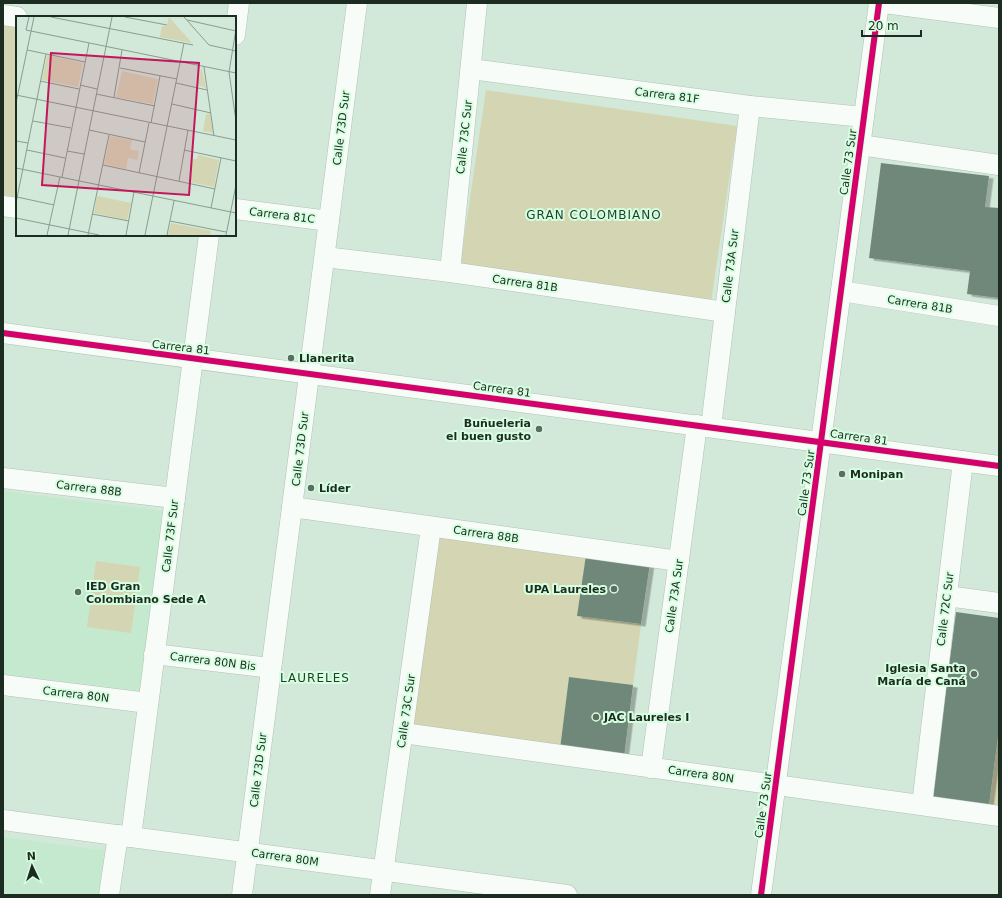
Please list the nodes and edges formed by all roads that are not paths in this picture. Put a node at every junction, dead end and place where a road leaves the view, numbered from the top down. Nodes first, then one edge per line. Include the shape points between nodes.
1 (239, 3) edge
2 (357, 3) edge
3 (477, 3) edge
4 (879, 3) edge
5 (884, 3) edge
6 (3, 15) edge
7 (16, 17) edge
8 (999, 18) edge
9 (236, 27) edge
10 (471, 69) junction
11 (750, 106) junction
12 (864, 117) junction
13 (860, 145) junction
14 (999, 165) edge
15 (3, 206) edge
16 (16, 208) edge
17 (236, 209) edge
18 (329, 221) junction
19 (209, 236) edge
20 (324, 257) junction
21 (450, 272) junction
22 (841, 291) junction
23 (725, 312) junction
24 (999, 316) edge
25 (3, 333) edge
26 (193, 358) junction
27 (309, 374) junction
28 (704, 426) junction
29 (821, 442) junction
30 (963, 461) junction
31 (999, 466) edge
32 (3, 478) edge
33 (175, 498) junction
34 (292, 507) junction
35 (431, 527) junction
36 (679, 561) junction
37 (947, 596) junction
38 (999, 603) edge
39 (154, 654) junction
40 (271, 668) junction
41 (3, 685) edge
42 (148, 703) junction
43 (403, 733) junction
44 (651, 768) junction
45 (776, 785) junction
46 (922, 805) junction
47 (999, 816) edge
48 (3, 820) edge
49 (125, 836) junction
50 (247, 852) junction
51 (384, 871) junction
52 (109, 895) edge
53 (242, 895) edge
54 (380, 895) edge
55 (567, 895) edge
56 (761, 895) edge

1 - 9 street
2 - 18 street, Calle 73D Sur
3 - 10 street, Calle 73C Sur
4 - 12 street, Calle 73 Sur
5 - 8 street
6 - 7 street
10 - 11 street, Carrera 81F
10 - 21 street, Calle 73C Sur
11 - 12 street, Carrera 81F
11 - 23 street, Calle 73A Sur
12 - 13 street, Calle 73 Sur
13 - 14 street
13 - 22 street, Calle 73 Sur
15 - 16 street
17 - 18 street, Carrera 81C
18 - 20 street, Calle 73D Sur
19 - 26 street, Calle 73F Sur
20 - 21 street, Carrera 81B
20 - 27 street, Calle 73D Sur
21 - 23 street, Carrera 81B
22 - 24 street, Carrera 81B
22 - 29 street, Calle 73 Sur
23 - 28 street, Calle 73A Sur
25 - 26 street, Carrera 81
26 - 27 street, Carrera 81
26 - 33 street, Calle 73F Sur
27 - 28 street, Carrera 81
27 - 34 street, Calle 73D Sur
28 - 29 street, Carrera 81
28 - 36 street, Calle 73A Sur
29 - 30 street, Carrera 81
29 - 45 street, Calle 73 Sur
30 - 31 street, Carrera 81
30 - 37 street, Calle 72C Sur
32 - 33 street, Carrera 88B
33 - 39 street, Calle 73F Sur
34 - 35 street, Carrera 88B
34 - 40 street, Calle 73D Sur
35 - 36 street, Carrera 88B
35 - 43 street, Calle 73C Sur
36 - 44 street, Calle 73A Sur
37 - 38 street
37 - 46 street, Calle 72C Sur
39 - 40 street, Carrera 80N Bis
39 - 42 street, Calle 73F Sur
40 - 50 street, Calle 73D Sur
41 - 42 street, Carrera 80N
42 - 49 street, Calle 73F Sur
43 - 44 street, Carrera 80N
43 - 51 street, Calle 73C Sur
44 - 45 street, Carrera 80N
45 - 46 street, Carrera 80N
45 - 56 street, Calle 73 Sur
46 - 47 street, Carrera 80N
48 - 49 street, Carrera 80M
49 - 50 street, Carrera 80M
49 - 52 street, Calle 73F Sur
50 - 51 street, Carrera 80M
50 - 53 street, Calle 73D Sur
51 - 54 street, Calle 73C Sur
51 - 55 street, Carrera 80M

